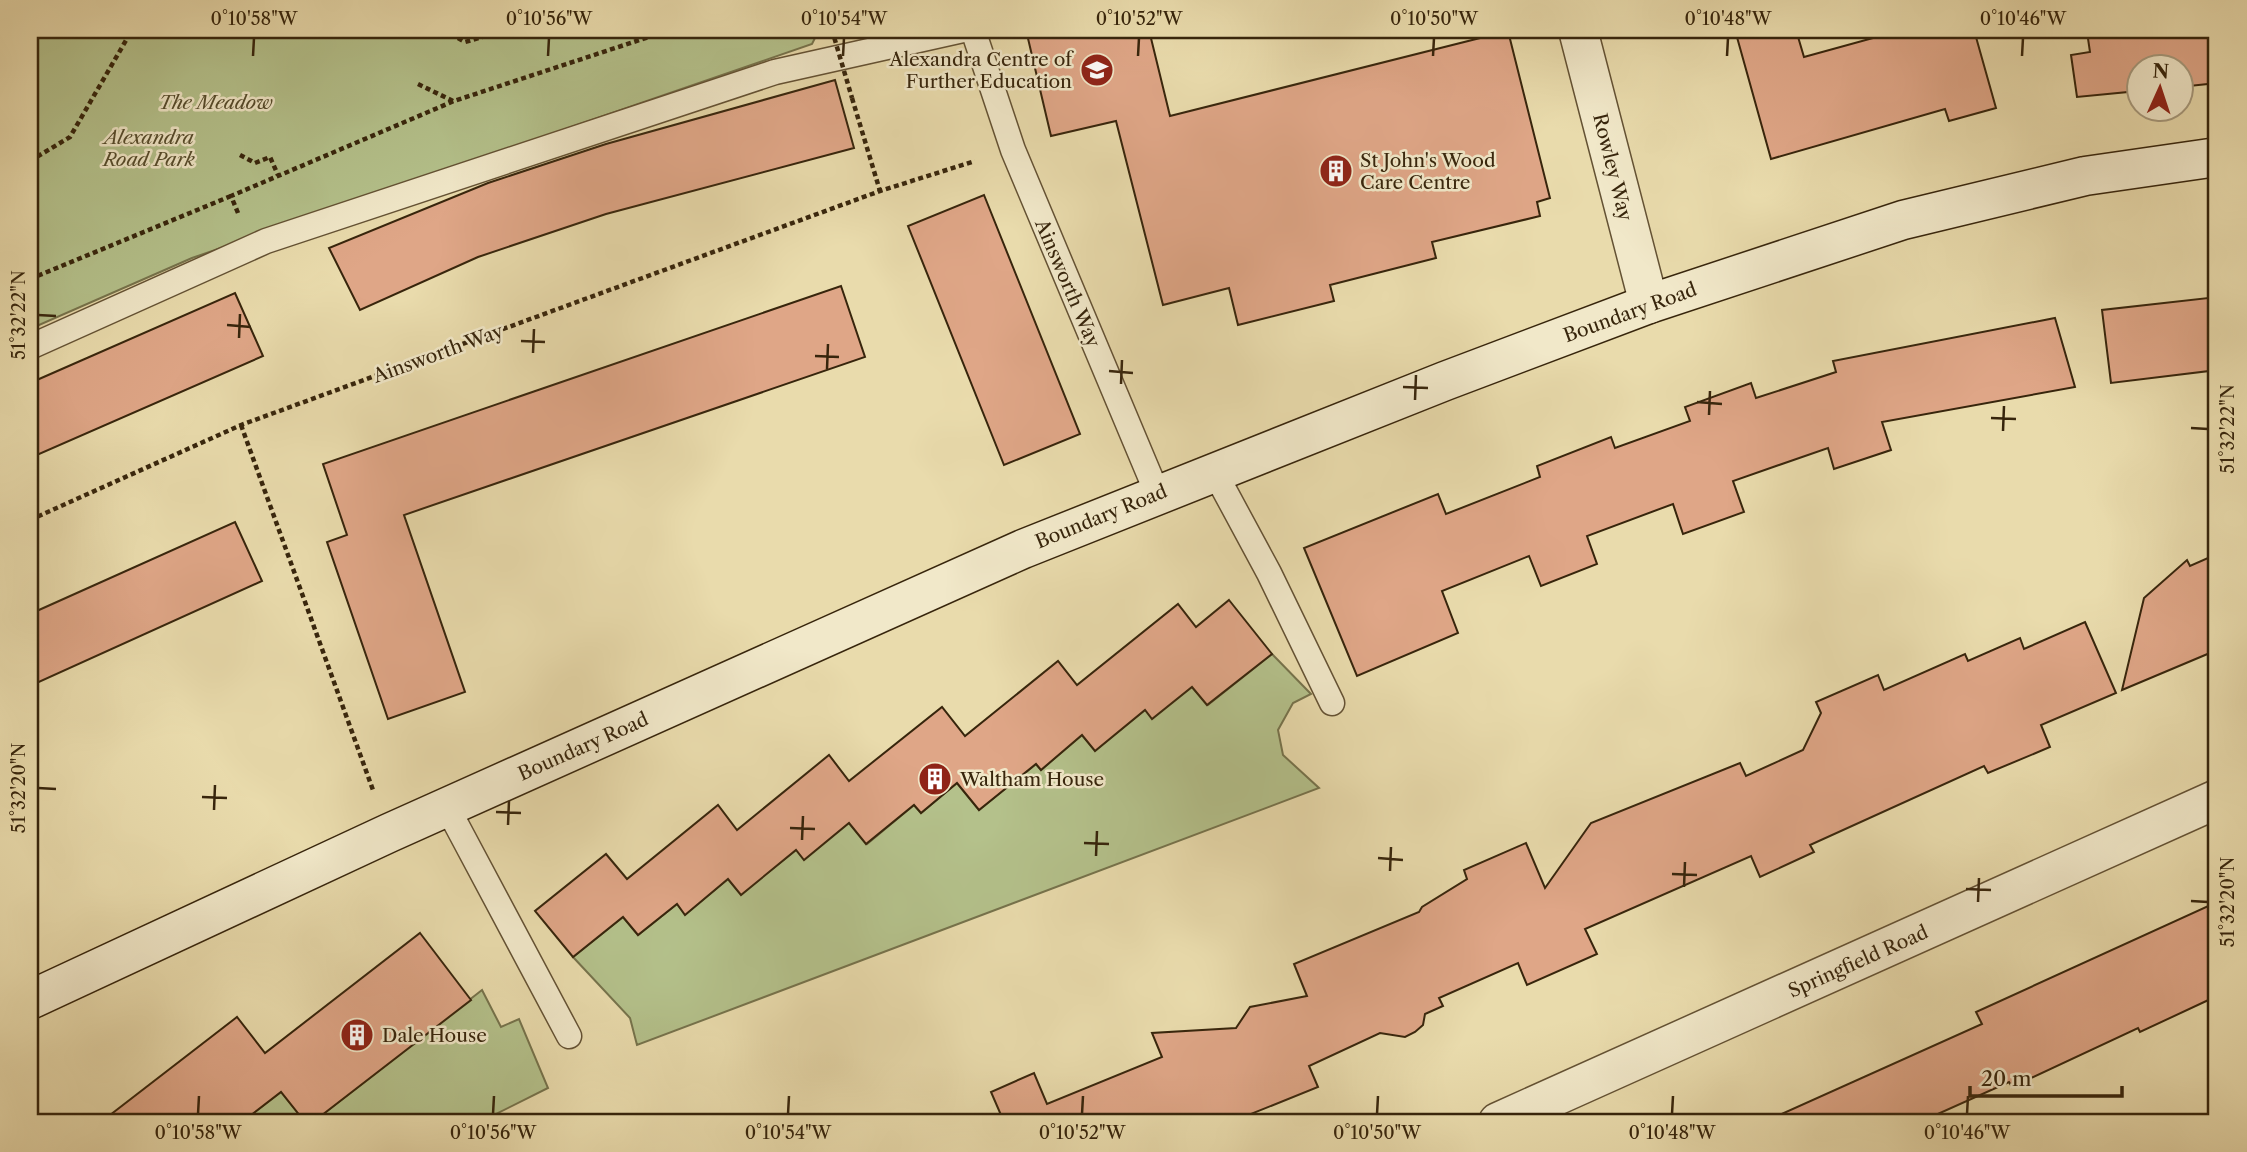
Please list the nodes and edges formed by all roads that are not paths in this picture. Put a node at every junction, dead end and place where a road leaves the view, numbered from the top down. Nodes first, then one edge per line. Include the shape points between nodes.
1 (963, 30) edge
2 (973, 30) edge
3 (1578, 30) edge
4 (2217, 157) edge
5 (1649, 304) junction
6 (30, 346) edge
7 (1214, 471) junction
8 (1157, 493) junction
9 (1332, 704) dead end
10 (2217, 799) edge
11 (447, 807) junction
12 (30, 1000) edge
13 (569, 1036) dead end
14 (1498, 1122) edge

1 - 6 lane via 775,72 266,241
2 - 8 lane, Ainsworth Way via 1013,150
3 - 5 street, Rowley Way
4 - 5 street, Boundary Road via 2085,176 1999,195 1903,220
5 - 7 street, Boundary Road
7 - 8 street, Boundary Road
7 - 9 lane
8 - 11 street, Boundary Road
10 - 14 street, Springfield Road
11 - 12 street, Boundary Road
11 - 13 lane

